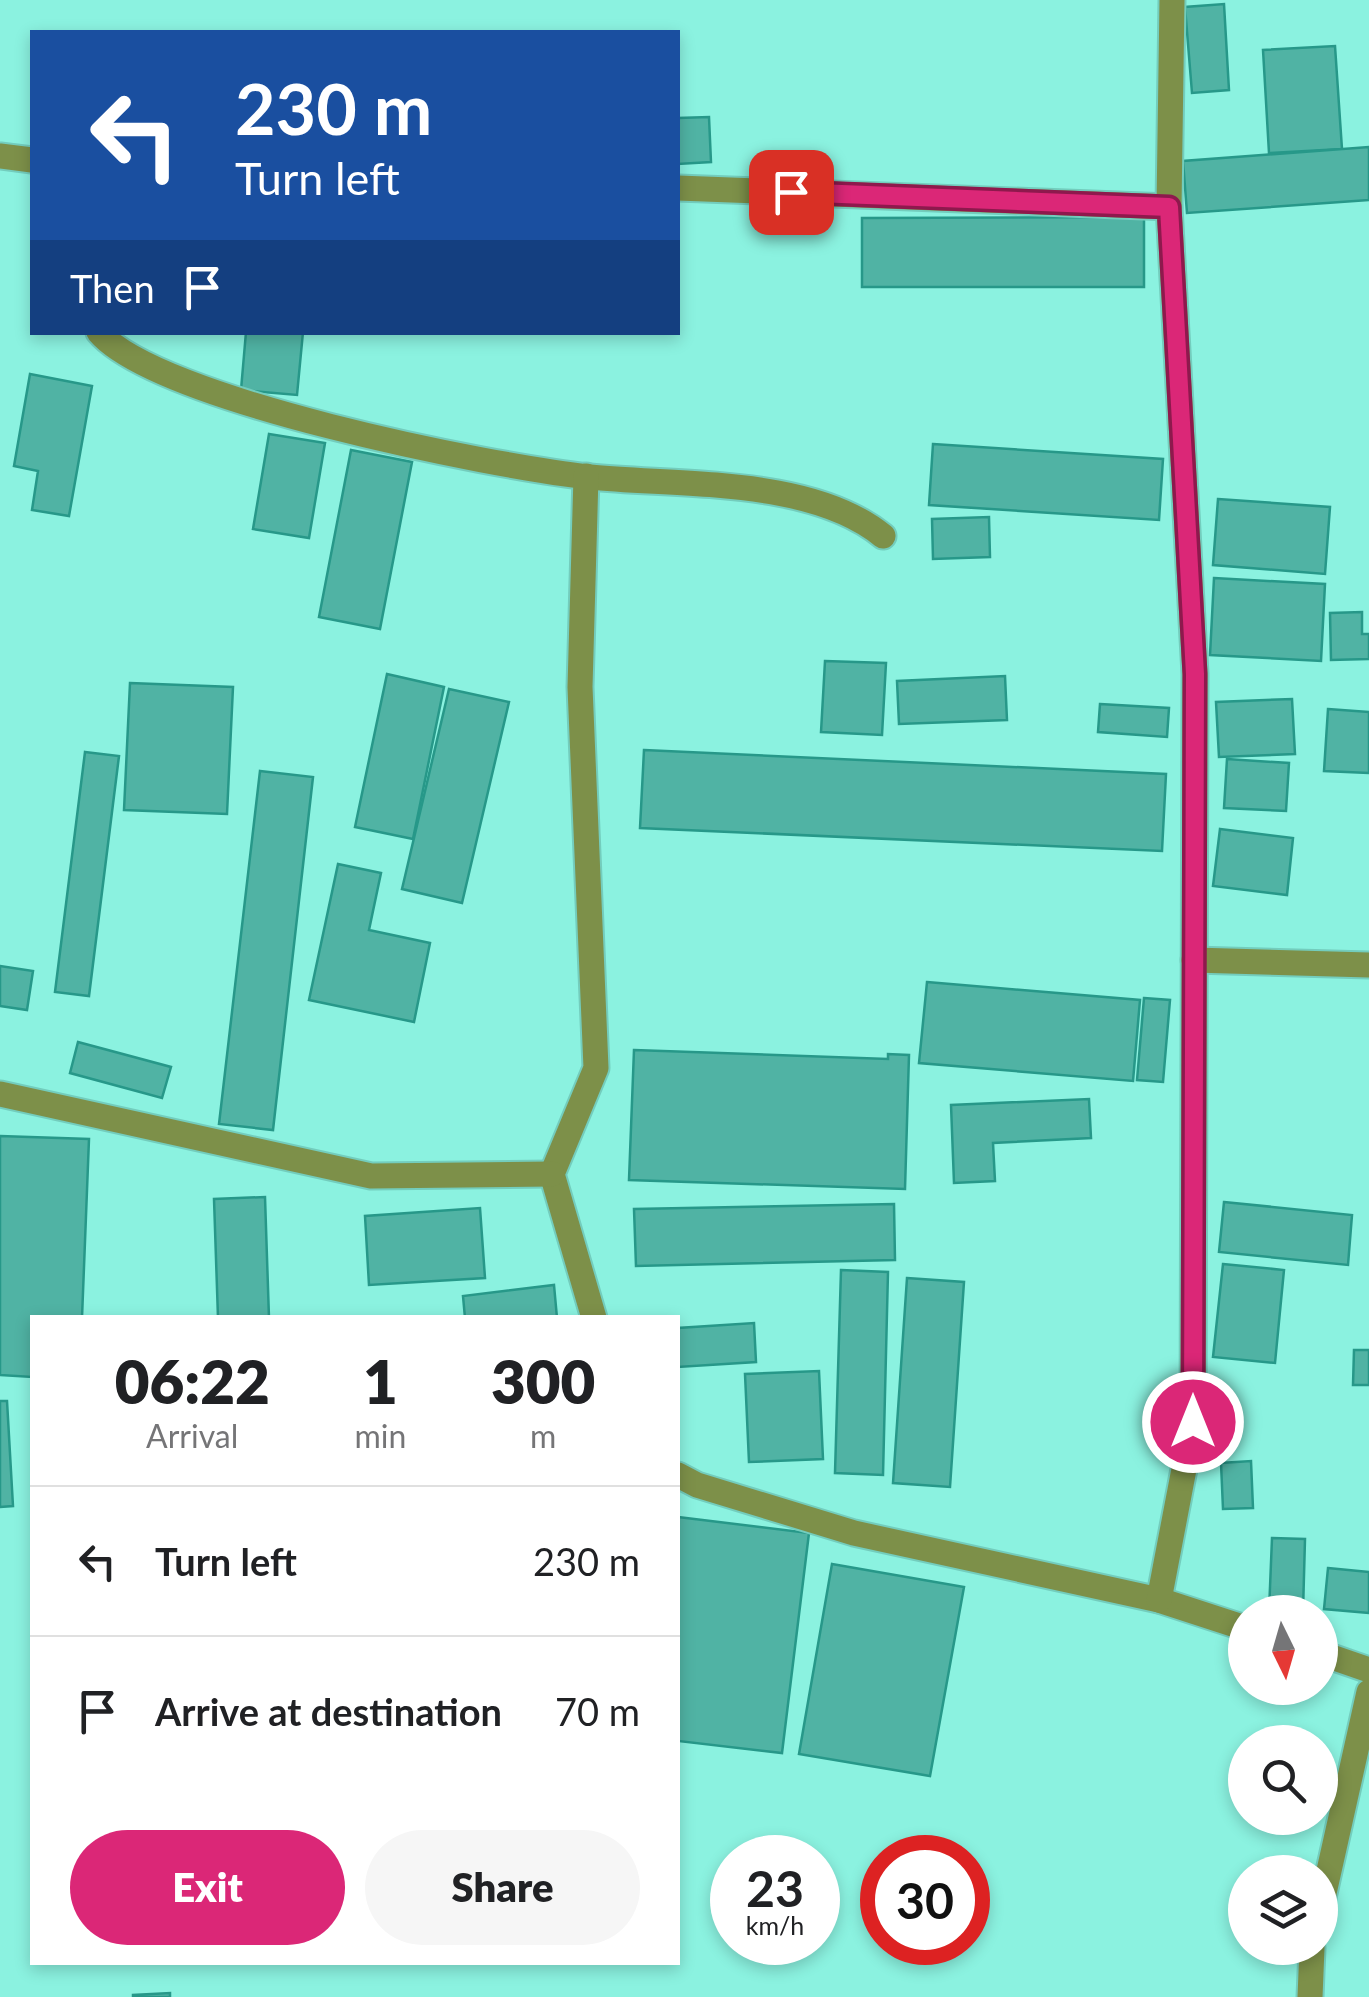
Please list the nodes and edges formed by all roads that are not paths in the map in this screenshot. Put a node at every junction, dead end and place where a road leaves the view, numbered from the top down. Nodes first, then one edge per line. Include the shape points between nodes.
1 (1172, 0) edge
2 (0, 156) edge
3 (30, 160) edge
4 (680, 188) edge
5 (1169, 207) junction
6 (103, 335) edge
7 (586, 476) junction
8 (882, 536) dead end
9 (1194, 960) junction
10 (1369, 965) edge
11 (0, 1094) edge
12 (552, 1174) junction
13 (593, 1315) edge
14 (680, 1476) edge
15 (1159, 1600) junction
16 (1228, 1622) edge
17 (1338, 1659) edge
18 (1369, 1670) edge
19 (1369, 1692) edge
20 (1333, 1855) edge
21 (1311, 1965) edge
22 (1310, 1997) edge

1 - 5 street
2 - 3 street
4 - 5 street
5 - 9 street via 1195,674
6 - 7 street via 137,362 234,398 362,434
7 - 8 street via 737,488 827,505 858,515
7 - 12 street via 580,687 596,1068
9 - 10 street
9 - 15 street via 1193,1422
11 - 12 street via 370,1176
12 - 13 street
14 - 15 street via 854,1533
15 - 16 street
17 - 18 street
19 - 20 street
21 - 22 street

